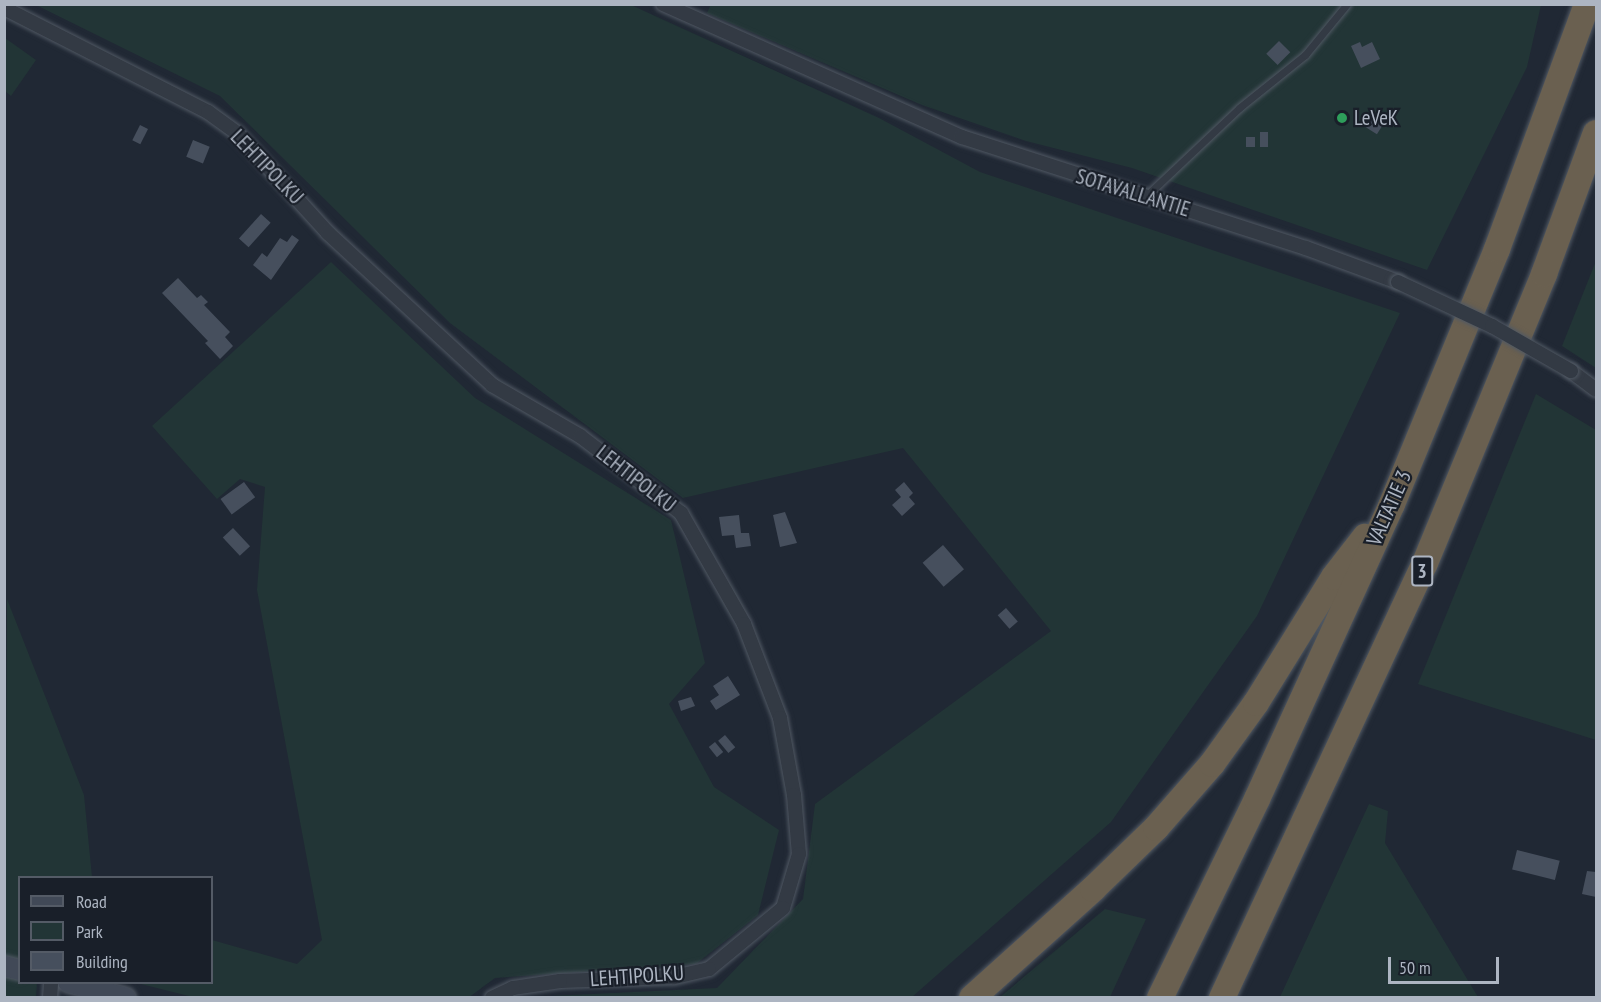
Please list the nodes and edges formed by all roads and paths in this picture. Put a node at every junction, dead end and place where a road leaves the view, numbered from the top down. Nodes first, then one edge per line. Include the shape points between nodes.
1 (663, 4) edge
2 (1347, 4) edge
3 (1587, 4) edge
4 (4, 8) edge
5 (1596, 133) edge
6 (1145, 197) junction
7 (1596, 390) edge
8 (1392, 504) junction
9 (75, 984) edge
10 (126, 998) edge
11 (492, 998) edge
12 (972, 998) edge
13 (1160, 998) edge
14 (1222, 998) edge

1 - 6 street, SOTAVALLANTIE via 944,129
2 - 6 lane via 1305,55 1239,108
3 - 8 highway, VALTATIE 3 via 1497,249
4 - 11 street, LEHTIPOLKU via 208,112 237,133 328,233 492,385 580,436 681,513 744,624 780,718 794,795 799,854 783,908 709,969 673,977 560,981 513,988
5 - 14 highway, 3 via 1544,274 1425,563
6 - 7 street, SOTAVALLANTIE, bridge via 1398,282 1492,326 1571,371
8 - 12 highway via 1334,577 1256,703 1212,764 1156,828
8 - 13 highway, VALTATIE 3 via 1257,799
9 - 10 street

